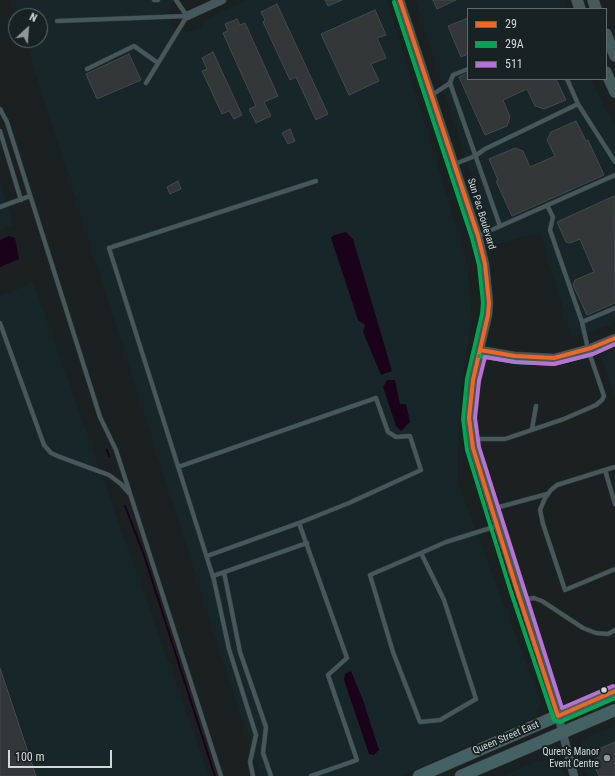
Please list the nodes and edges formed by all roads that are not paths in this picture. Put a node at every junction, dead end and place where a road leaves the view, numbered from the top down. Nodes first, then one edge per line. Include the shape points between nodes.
1 (154, 0) edge
2 (158, 0) edge
3 (176, 0) edge
4 (222, 0) edge
5 (400, 0) edge
6 (187, 16) junction
7 (57, 21) dead end
8 (607, 36) edge
9 (615, 56) edge
10 (158, 63) junction
11 (87, 69) dead end
12 (467, 69) edge
13 (607, 74) edge
14 (567, 80) edge
15 (146, 83) dead end
16 (450, 83) junction
17 (615, 92) edge
18 (432, 95) junction
19 (578, 104) junction
20 (0, 109) edge
21 (0, 131) edge
22 (475, 156) junction
23 (615, 162) edge
24 (454, 164) junction
25 (615, 175) edge
26 (316, 181) dead end
27 (30, 196) junction
28 (21, 200) junction
29 (547, 205) junction
30 (0, 207) edge
31 (500, 226) junction
32 (478, 236) junction
33 (615, 308) edge
34 (582, 322) junction
35 (0, 323) edge
36 (615, 338) edge
37 (588, 349) junction
38 (480, 350) junction
39 (536, 406) dead end
40 (532, 429) junction
41 (472, 438) junction
42 (178, 467) junction
43 (615, 467) edge
44 (605, 470) junction
45 (548, 494) junction
46 (130, 495) junction
47 (615, 504) edge
48 (492, 508) junction
49 (299, 523) junction
50 (497, 526) junction
51 (307, 543) junction
52 (421, 553) junction
53 (207, 556) junction
54 (615, 569) edge
55 (224, 572) junction
56 (213, 576) junction
57 (520, 600) junction
58 (615, 630) edge
59 (615, 691) edge
60 (615, 710) edge
61 (558, 716) junction
62 (562, 733) junction
63 (221, 776) edge
64 (253, 776) edge
65 (271, 776) edge
66 (311, 776) edge
67 (419, 776) edge
68 (462, 776) edge
69 (574, 776) edge

1 - 2 lane
3 - 6 lane
4 - 6 street
5 - 18 street, Sun Pac Boulevard
6 - 7 lane
6 - 10 lane
8 - 9 main road
10 - 11 lane via 134,46
10 - 15 lane
12 - 16 lane via 453,75
13 - 17 main road
14 - 19 lane
16 - 18 lane
16 - 22 lane
18 - 24 street, Sun Pac Boulevard
19 - 22 lane
19 - 23 lane
20 - 27 lane
21 - 28 lane
22 - 24 lane
22 - 31 lane
24 - 32 street, Sun Pac Boulevard
25 - 29 lane
26 - 42 lane via 109,248
27 - 28 lane
27 - 46 lane via 100,417 116,450
28 - 30 lane
29 - 31 lane
29 - 34 lane via 553,217 550,230
31 - 32 lane
32 - 38 street, Sun Pac Boulevard via 485,264 489,303
33 - 34 lane
34 - 37 lane
35 - 46 lane via 44,445 60,458 108,475 121,484
36 - 37 street
37 - 38 street via 554,358 515,356
37 - 40 lane via 604,396 602,400 564,419
38 - 41 street, Sun Pac Boulevard via 473,380 469,418
39 - 40 lane
40 - 41 lane via 505,439
41 - 48 street, Sun Pac Boulevard
42 - 49 lane via 376,398 388,432 396,437 410,436 421,470
42 - 53 lane
43 - 44 lane
44 - 45 lane via 557,485
44 - 47 lane
45 - 48 lane
45 - 54 lane via 540,510 542,524 565,590
46 - 63 lane
48 - 50 street, Sun Pac Boulevard
49 - 51 lane
49 - 53 lane
50 - 52 lane
50 - 57 street, Sun Pac Boulevard
51 - 55 lane
51 - 66 lane via 348,658 328,675 357,760
52 - 52 lane via 370,575 393,652 420,722 440,720 476,699 444,600
53 - 56 lane
55 - 56 lane
55 - 65 lane via 240,652 266,727 264,753
56 - 64 lane via 229,649 256,735 250,762
57 - 58 lane via 534,598 542,601 583,628 596,633 608,634
57 - 61 street, Sun Pac Boulevard
59 - 61 main road, Queen Street East
60 - 62 main road, Queen Street East
61 - 62 street, Sun Pac Boulevard
61 - 67 main road, Queen Street East
62 - 68 main road, Queen Street East
62 - 69 street, Sun Pac Boulevard

